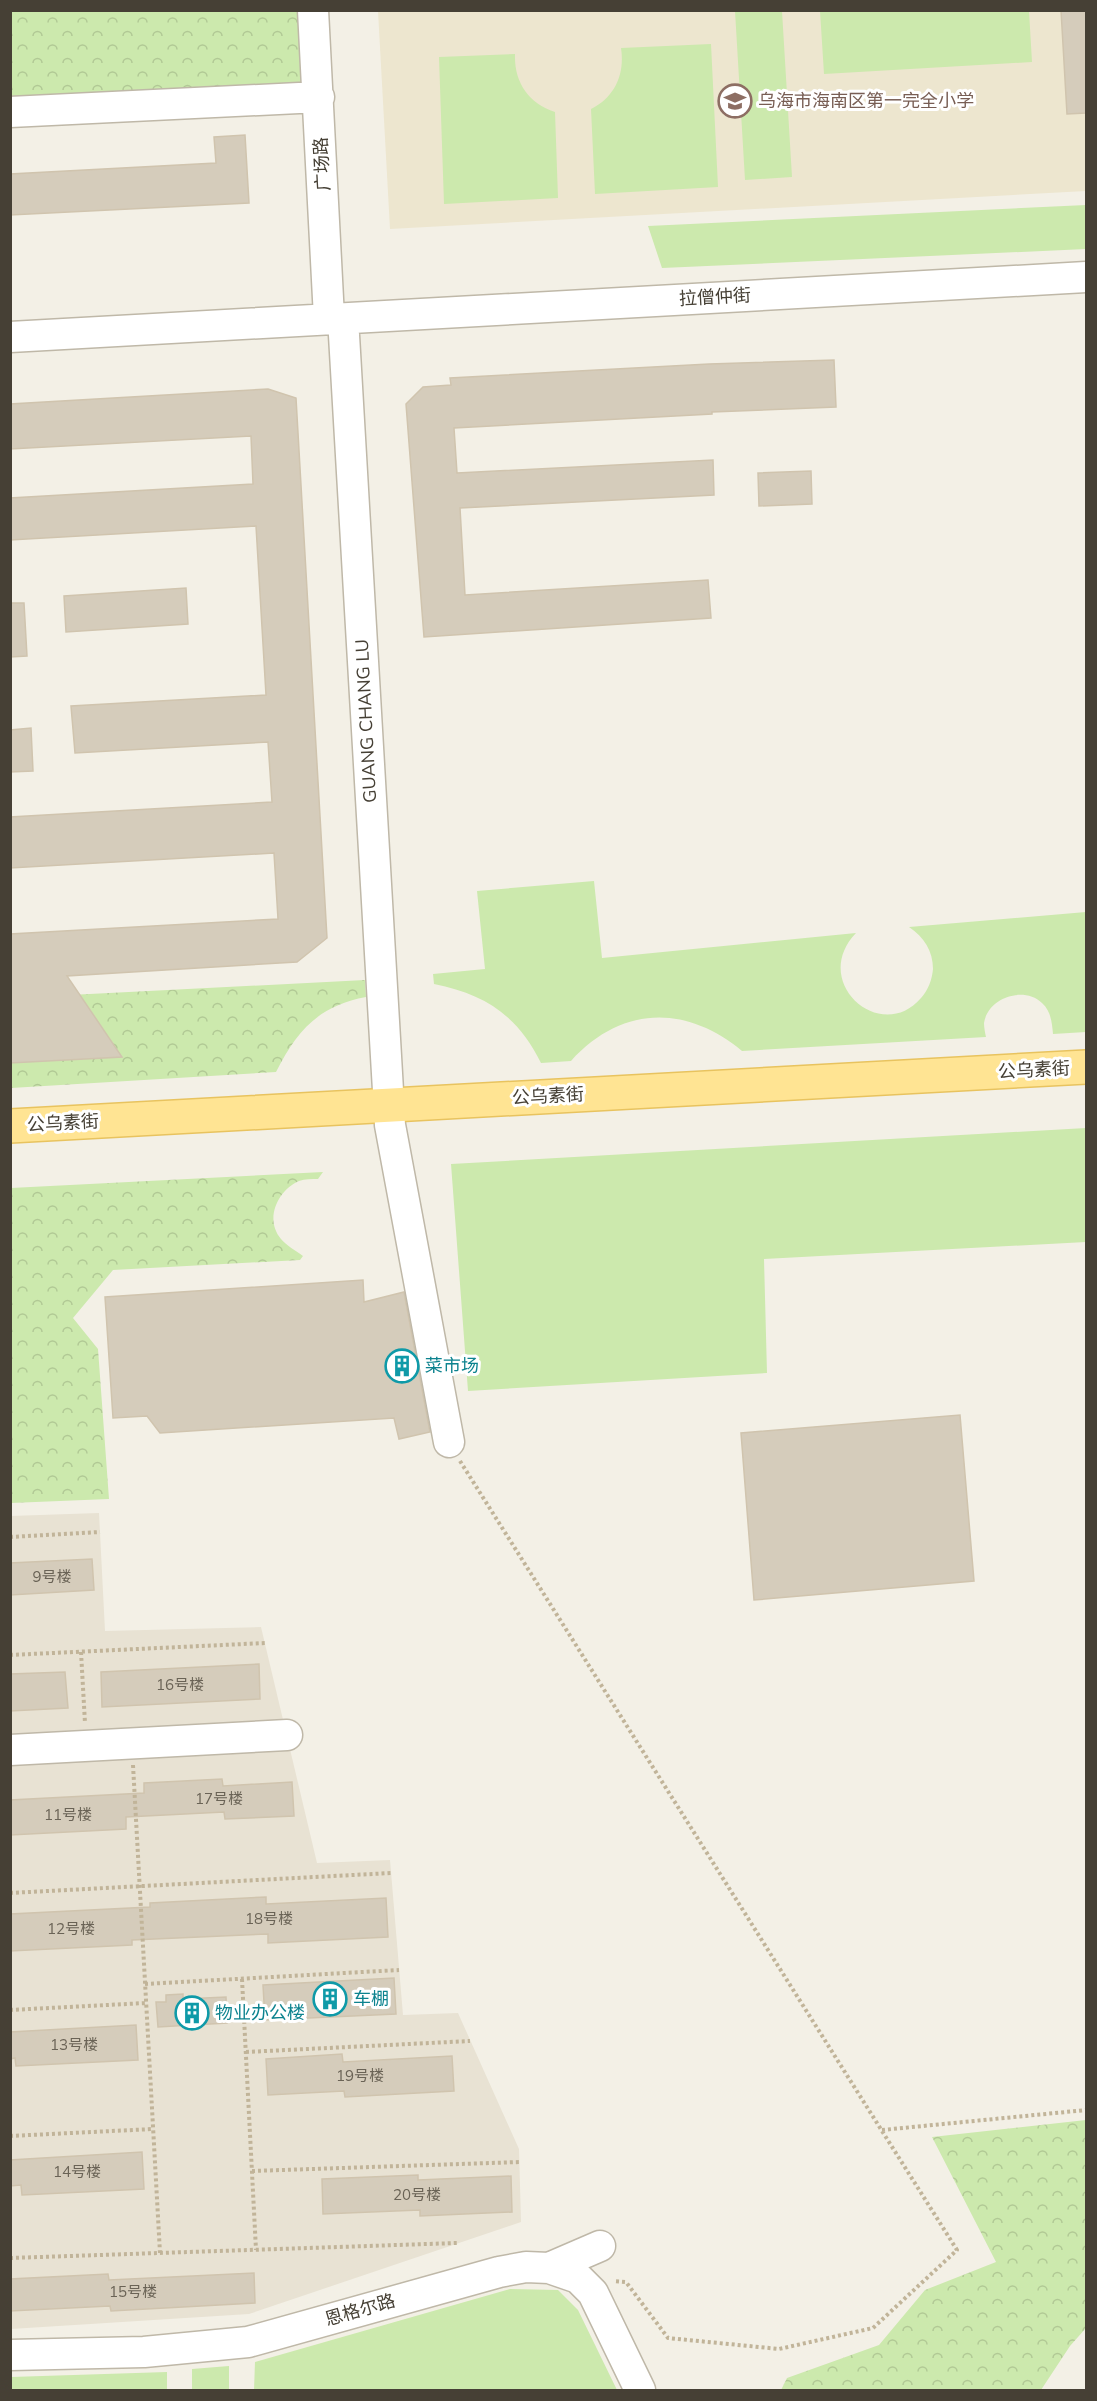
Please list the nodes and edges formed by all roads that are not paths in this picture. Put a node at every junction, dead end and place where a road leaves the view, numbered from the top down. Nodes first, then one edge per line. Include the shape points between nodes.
1 (313, 10) edge
2 (333, 10) edge
3 (319, 97) junction
4 (10, 112) edge
5 (1086, 277) edge
6 (340, 318) junction
7 (10, 337) edge
8 (1086, 1067) edge
9 (1086, 1087) edge
10 (389, 1115) junction
11 (10, 1126) edge
12 (10, 1146) edge
13 (449, 1442) road end
14 (287, 1735) dead end
15 (10, 1750) edge
16 (600, 2246) dead end
17 (549, 2268) junction
18 (10, 2355) edge
19 (640, 2391) edge

1 - 3 street, 广场路
2 - 6 street, 广场路
3 - 4 street
3 - 6 street, 广场路
5 - 6 street, 拉僧仲街
6 - 7 street, 拉僧仲街
6 - 10 street, GUANG CHANG LU
8 - 10 main road, 公乌素街
9 - 10 main road, 公乌素街
10 - 11 main road, 公乌素街
10 - 12 main road, 公乌素街
10 - 13 street, GUANG CHANG LU
14 - 15 street
16 - 17 street
17 - 18 street, 恩格尔路 via 499,2272 248,2342 144,2352
17 - 19 street, 恩格尔路 via 578,2278 593,2294

